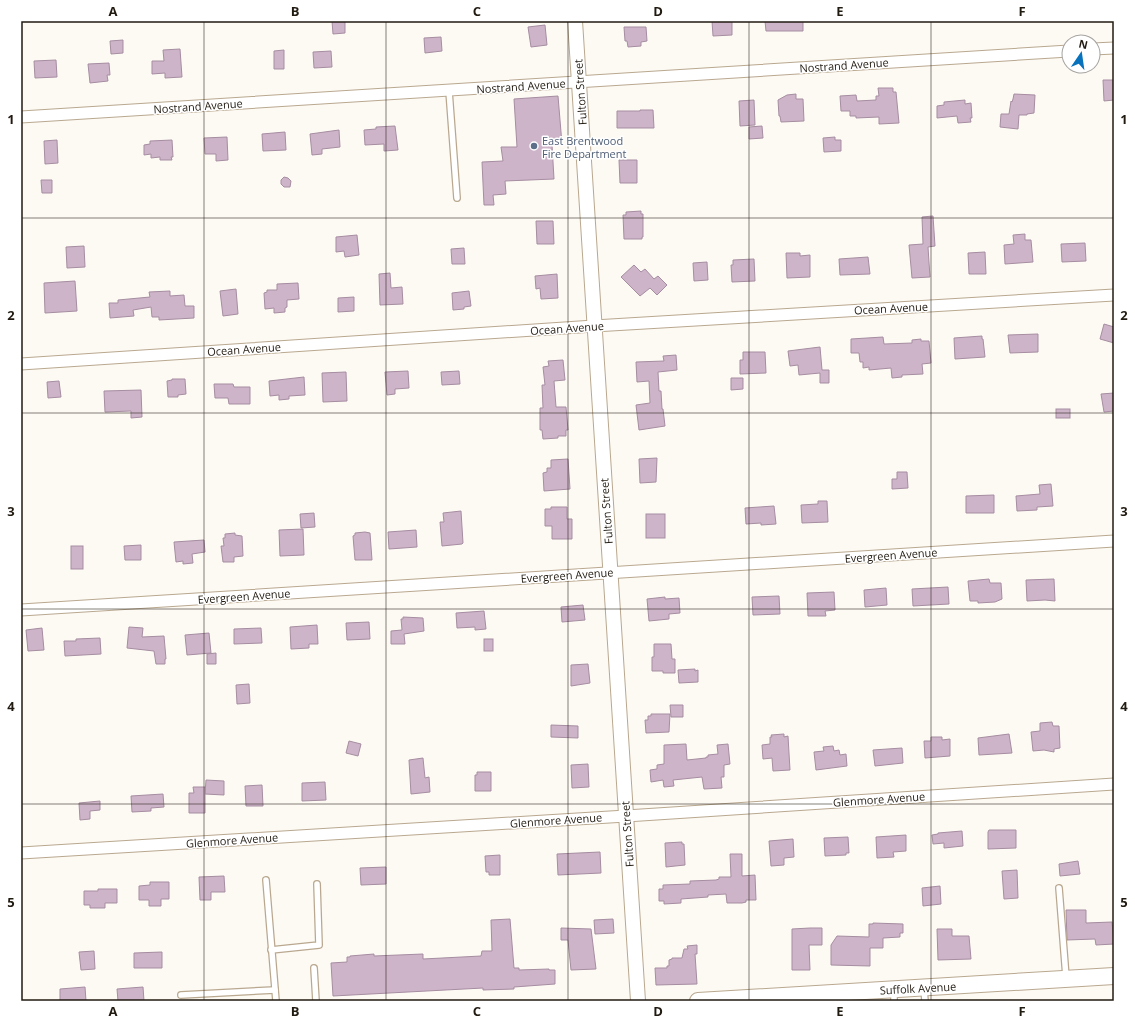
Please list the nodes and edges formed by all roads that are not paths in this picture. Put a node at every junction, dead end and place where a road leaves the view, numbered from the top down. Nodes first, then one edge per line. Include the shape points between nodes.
1 (575, 21) edge
2 (1114, 48) edge
3 (1101, 49) edge
4 (1061, 52) edge
5 (579, 83) junction
6 (449, 91) junction
7 (21, 117) edge
8 (457, 198) dead end
9 (1114, 295) edge
10 (594, 326) junction
11 (21, 364) edge
12 (1114, 541) edge
13 (610, 573) junction
14 (21, 610) edge
15 (1114, 784) edge
16 (626, 816) junction
17 (21, 853) edge
18 (266, 880) dead end
19 (317, 884) dead end
20 (1059, 888) dead end
21 (271, 950) junction
22 (314, 968) dead end
23 (1114, 976) edge
24 (1066, 979) junction
25 (275, 990) junction
26 (925, 994) edge
27 (181, 995) dead end
28 (894, 995) edge
29 (822, 997) edge
30 (276, 1001) edge
31 (316, 1001) edge
32 (638, 1001) edge
33 (698, 1001) edge
34 (706, 1001) edge

1 - 5 street, Fulton Street
2 - 3 street
4 - 5 street, Nostrand Avenue
5 - 6 street, Nostrand Avenue
5 - 10 street, Fulton Street
6 - 7 street, Nostrand Avenue
6 - 8 lane
9 - 10 street, Ocean Avenue
10 - 11 street, Ocean Avenue
10 - 13 street, Fulton Street
12 - 13 street, Evergreen Avenue
13 - 14 street, Evergreen Avenue
13 - 16 street, Fulton Street
15 - 16 street, Glenmore Avenue
16 - 17 street, Glenmore Avenue
16 - 32 street, Fulton Street
18 - 21 lane
19 - 21 lane via 319,945
20 - 24 lane
21 - 25 lane
22 - 31 lane
23 - 24 main road, Suffolk Avenue
24 - 26 main road, Suffolk Avenue
25 - 27 lane
25 - 30 lane
26 - 28 main road, Suffolk Avenue
28 - 29 main road, Suffolk Avenue
29 - 34 main road, Suffolk Avenue
33 - 34 main road, Suffolk Avenue

